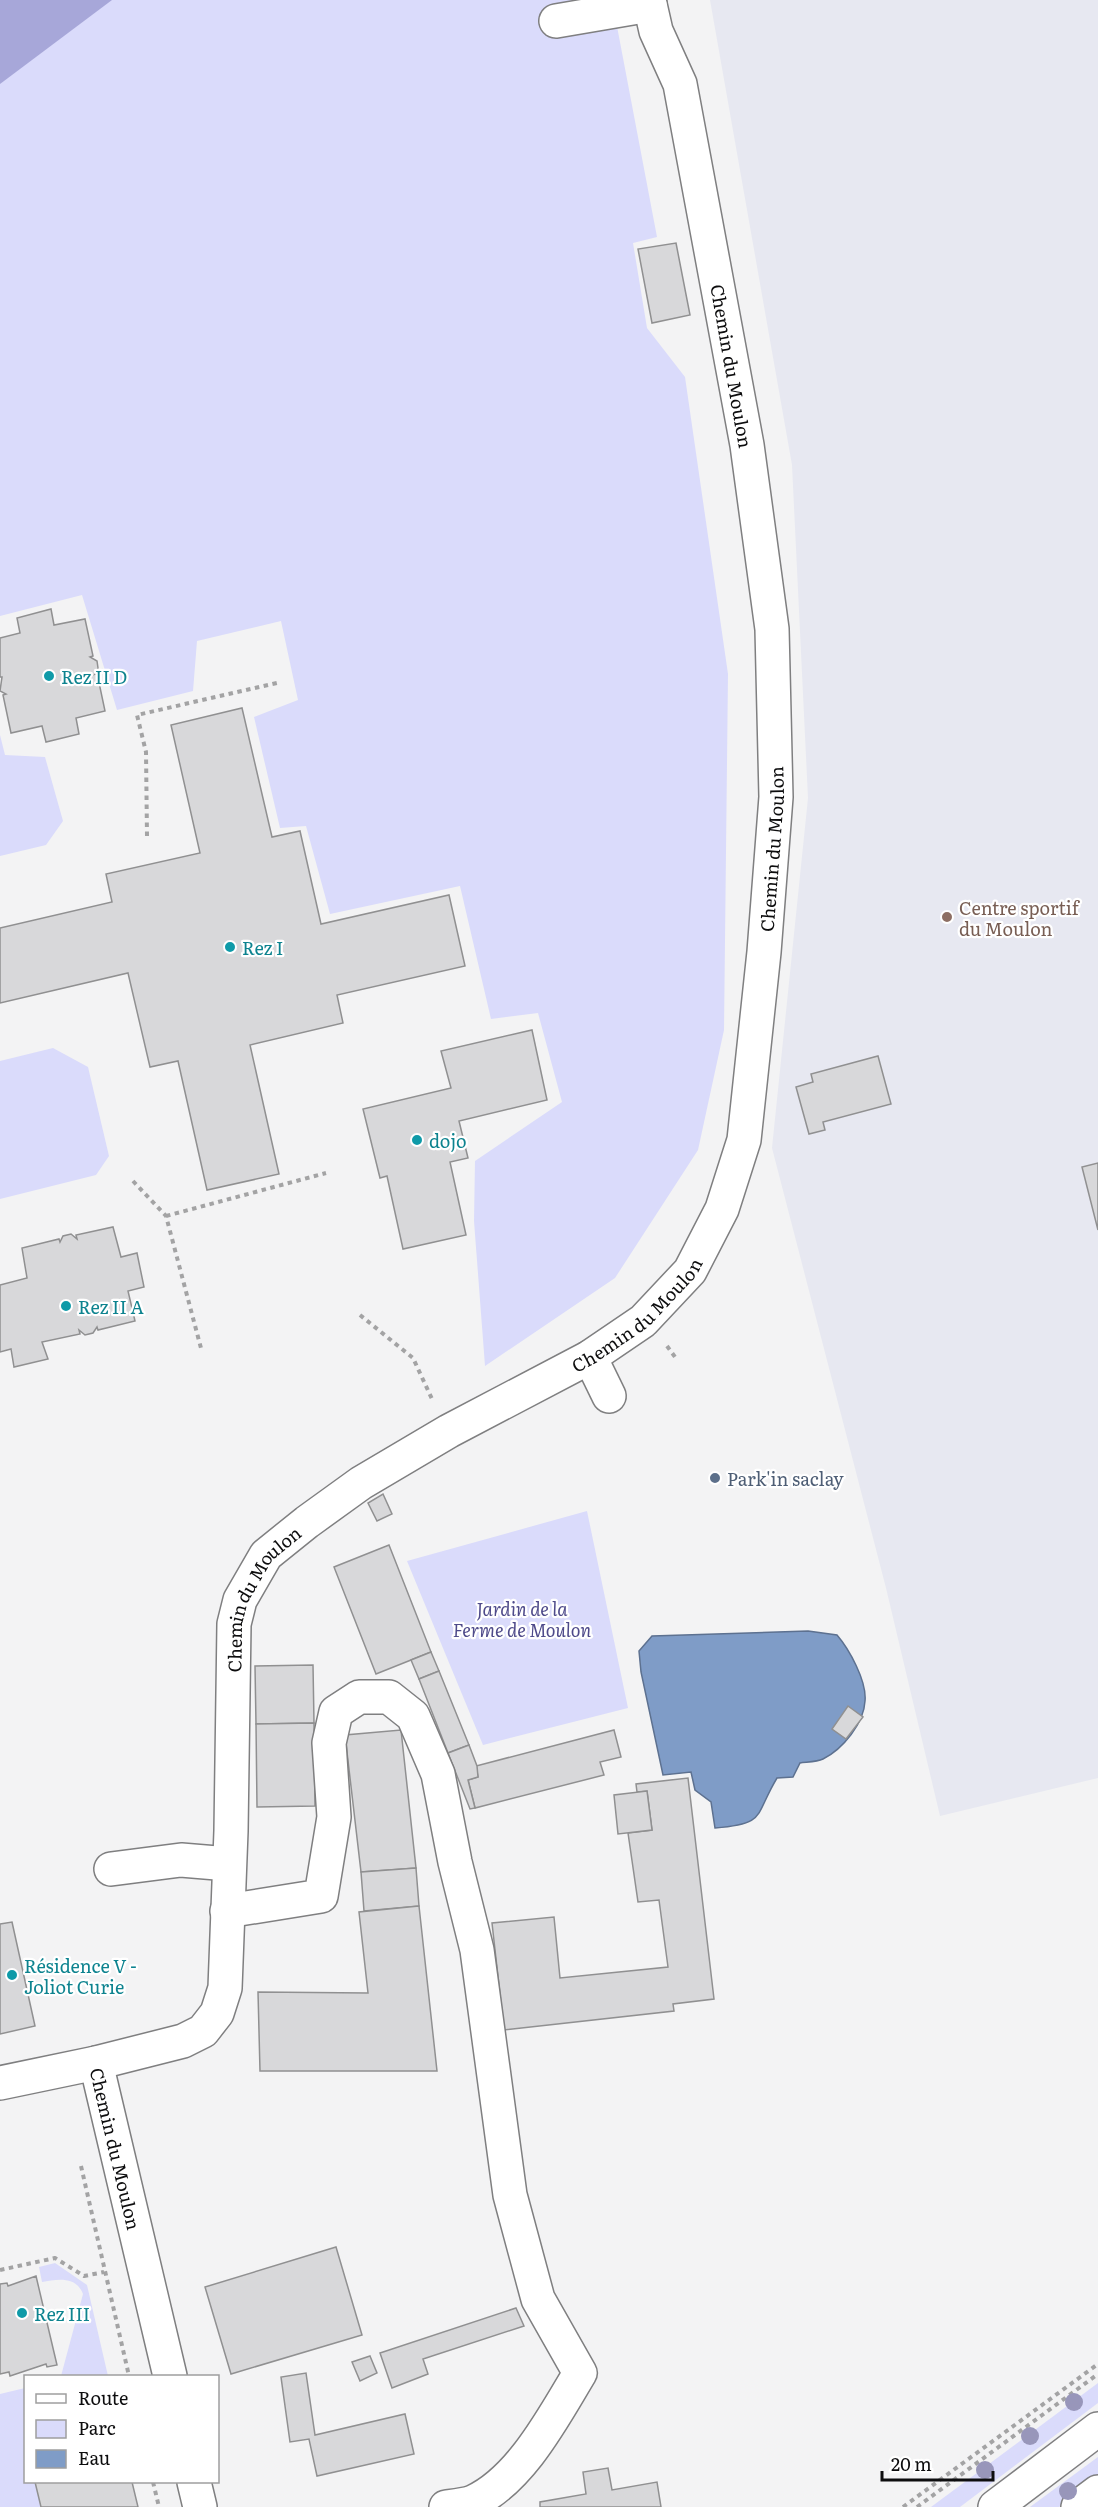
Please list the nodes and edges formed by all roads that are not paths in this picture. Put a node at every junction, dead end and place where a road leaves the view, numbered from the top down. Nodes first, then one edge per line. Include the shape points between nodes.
1 (650, 3) edge
2 (556, 21) dead end
3 (590, 1357) junction
4 (609, 1396) dead end
5 (229, 1864) junction
6 (111, 1869) dead end
7 (227, 1911) junction
8 (96, 2063) junction
9 (0, 2083) edge
10 (170, 2375) edge
11 (1098, 2429) edge
12 (194, 2483) edge
13 (1098, 2492) edge
14 (200, 2507) edge
15 (446, 2507) edge
16 (995, 2507) edge
17 (1078, 2507) edge

1 - 2 street
1 - 3 street, Chemin du Moulon via 656,31 680,84 747,445 772,629 776,797 744,1140 722,1209 690,1271 643,1321
3 - 4 street
3 - 5 street, Chemin du Moulon via 449,1431 361,1483 266,1555 240,1600 234,1624
5 - 6 street via 180,1860
5 - 7 street, Chemin du Moulon
7 - 8 street, Chemin du Moulon via 225,1988 217,2013 203,2031 183,2041
7 - 15 street via 321,1896 334,1817 329,1743 336,1712 359,1697 389,1697 413,1716 438,1774 477,1950 510,2195 538,2299 580,2373 522,2463 472,2502
8 - 9 street
8 - 10 street, Chemin du Moulon
11 - 16 street
12 - 14 street
13 - 17 street

